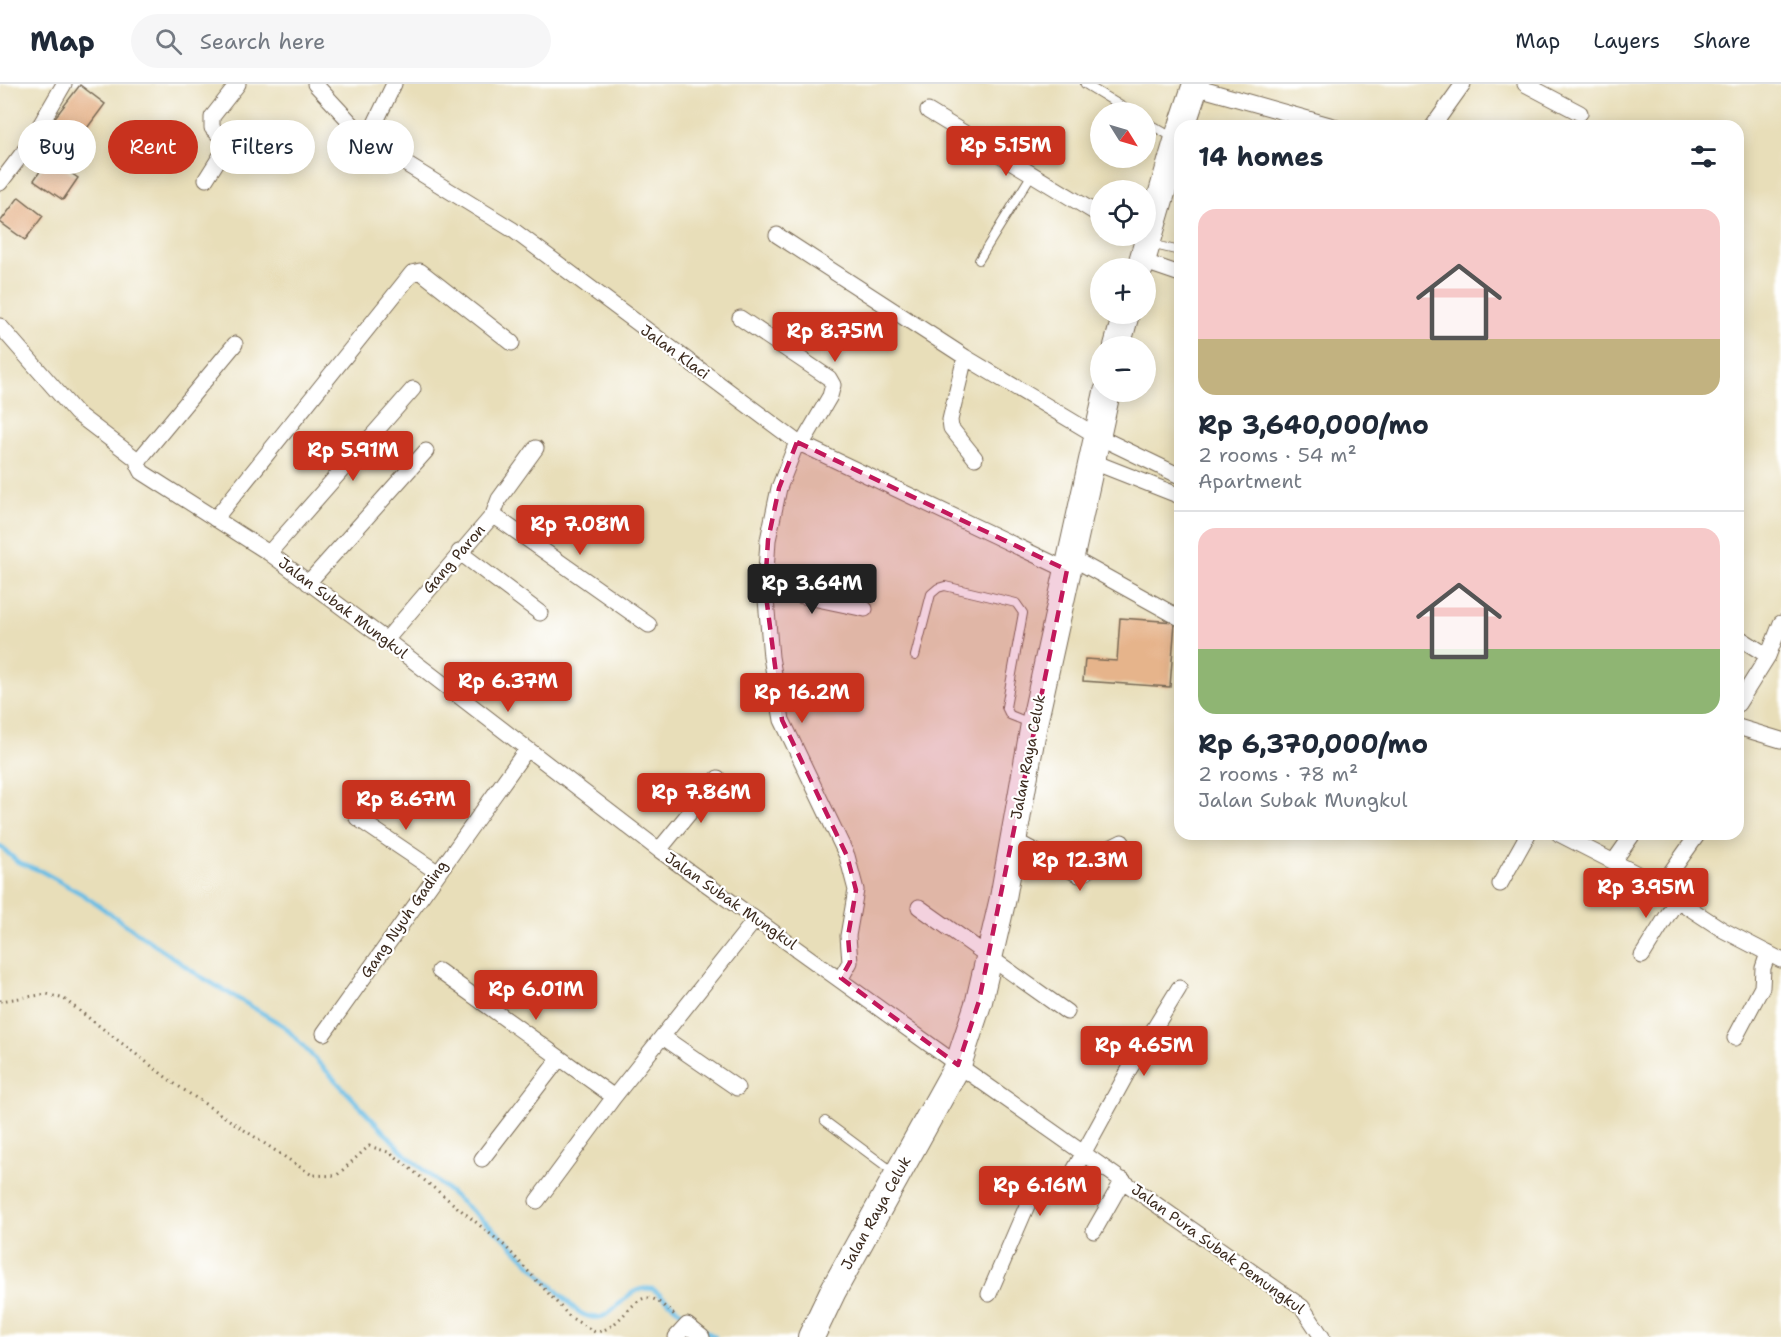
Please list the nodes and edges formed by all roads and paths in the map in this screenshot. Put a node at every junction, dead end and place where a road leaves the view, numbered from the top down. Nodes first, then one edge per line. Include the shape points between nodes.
1 (64, 84) edge
2 (238, 84) edge
3 (315, 84) edge
4 (394, 84) edge
5 (1084, 84) edge
6 (1463, 84) edge
7 (1525, 84) edge
8 (1195, 85) edge
9 (1114, 102) edge
10 (928, 111) dead end
11 (1580, 113) dead end
12 (349, 120) edge
13 (377, 120) edge
14 (1184, 120) edge
15 (1314, 120) edge
16 (1437, 120) edge
17 (1156, 125) edge
18 (1174, 130) edge
19 (1174, 150) edge
20 (414, 169) edge
21 (1032, 174) junction
22 (206, 179) dead end
23 (0, 183) edge
24 (1090, 209) edge
25 (777, 235) dead end
26 (1174, 251) edge
27 (1140, 252) edge
28 (979, 260) dead end
29 (1174, 271) edge
30 (740, 318) dead end
31 (0, 327) edge
32 (512, 343) dead end
33 (235, 344) dead end
34 (965, 357) junction
35 (413, 389) dead end
36 (1104, 402) edge
37 (1096, 436) junction
38 (799, 443) junction
39 (536, 448) dead end
40 (426, 451) dead end
41 (975, 458) dead end
42 (139, 460) junction
43 (1098, 464) junction
44 (1174, 473) edge
45 (1174, 494) edge
46 (493, 514) junction
47 (215, 519) junction
48 (459, 552) junction
49 (269, 553) junction
50 (1069, 563) junction
51 (308, 583) junction
52 (765, 588) junction
53 (865, 609) dead end
54 (540, 613) dead end
55 (1174, 615) edge
56 (1781, 623) edge
57 (649, 625) dead end
58 (386, 640) junction
59 (1744, 641) edge
60 (915, 656) dead end
61 (1768, 656) junction
62 (1744, 694) edge
63 (1034, 724) junction
64 (1744, 729) edge
65 (1781, 740) edge
66 (527, 749) junction
67 (718, 778) dead end
68 (357, 818) dead end
69 (1012, 838) junction
70 (1524, 840) edge
71 (1571, 840) edge
72 (1629, 840) edge
73 (1694, 840) edge
74 (1122, 842) dead end
75 (659, 850) junction
76 (1614, 861) junction
77 (437, 872) junction
78 (1500, 885) dead end
79 (1661, 886) junction
80 (1677, 900) junction
81 (919, 907) dead end
82 (755, 920) junction
83 (989, 955) junction
84 (1642, 956) dead end
85 (1775, 956) edge
86 (439, 971) dead end
87 (841, 978) junction
88 (1179, 988) dead end
89 (0, 1001) edge
90 (1067, 1012) dead end
91 (324, 1033) dead end
92 (663, 1037) junction
93 (1735, 1038) dead end
94 (559, 1059) junction
95 (958, 1065) junction
96 (737, 1088) dead end
97 (614, 1097) junction
98 (825, 1121) dead end
99 (1084, 1152) junction
100 (482, 1160) dead end
101 (896, 1174) junction
102 (1123, 1180) junction
103 (537, 1201) dead end
104 (1094, 1231) dead end
105 (989, 1294) dead end
106 (687, 1325) junction
107 (676, 1337) edge
108 (702, 1337) edge
109 (811, 1337) edge
110 (1322, 1337) edge

1 - 23 street via 28,146
2 - 22 street via 212,117 212,128 228,144
3 - 12 street, Jalan Klaci
4 - 13 street
5 - 9 lane
6 - 16 street
7 - 11 street
8 - 14 highway
8 - 15 street
10 - 21 street
17 - 18 lane
19 - 27 highway
20 - 38 street, Jalan Klaci via 513,230
21 - 24 street
21 - 28 lane
25 - 34 street
26 - 27 lane
27 - 29 street
30 - 38 street via 829,378 833,385
31 - 42 street, Jalan Subak Mungkul via 76,413
32 - 47 street via 420,272 412,273
33 - 42 street
34 - 37 street
34 - 41 street via 951,428
35 - 49 street
36 - 37 highway, Jalan Raya Celuk
37 - 43 highway, Jalan Raya Celuk
37 - 44 street
38 - 50 street, Jalan Klaci
38 - 52 street via 779,488 768,540
39 - 46 street via 499,499
40 - 51 street
42 - 47 street, Jalan Subak Mungkul via 142,472
43 - 45 street
43 - 50 highway, Jalan Raya Celuk
46 - 48 street, Gang Paron
46 - 57 street, Gang Paron
47 - 49 street, Jalan Subak Mungkul
48 - 54 street
48 - 58 street, Gang Paron
49 - 51 street, Jalan Subak Mungkul
50 - 55 street, Jalan Klaci
50 - 63 highway, Jalan Raya Celuk
51 - 58 street, Jalan Subak Mungkul
52 - 53 street
52 - 87 street via 782,720 848,856 856,890 848,936 850,962
56 - 61 street
58 - 66 street, Jalan Subak Mungkul
59 - 61 street
60 - 63 lane via 931,594 938,588 945,586 1016,603 1023,613 1006,707 1014,718
61 - 62 street
63 - 69 highway, Jalan Raya Celuk
64 - 65 street
66 - 75 street, Jalan Subak Mungkul
66 - 77 street, Gang Nyuh Gading
67 - 75 street
68 - 77 street
69 - 74 street via 1079,875 1106,850
69 - 83 highway, Jalan Raya Celuk
70 - 78 street
71 - 76 street
72 - 76 street
73 - 79 street
75 - 82 street, Jalan Subak Mungkul
76 - 79 street
77 - 91 street, Gang Nyuh Gading
79 - 80 street
80 - 84 street
80 - 85 street via 1723,930
81 - 83 street
82 - 87 street, Jalan Subak Mungkul
82 - 92 street
83 - 90 street
83 - 95 highway, Jalan Raya Celuk
85 - 93 street via 1763,968 1762,987
86 - 94 street
87 - 95 street, Jalan Subak Mungkul
88 - 99 street
89 - 106 path via 47,994 64,999 175,1084 312,1175 336,1176 369,1146 391,1153 505,1246 570,1317 595,1332 612,1328 632,1304 651,1298
92 - 96 street
92 - 97 street
94 - 97 street
94 - 100 street
95 - 99 street, Jalan Pura Subak Pemungkul
95 - 101 highway, Jalan Raya Celuk
97 - 103 street
98 - 101 lane
99 - 102 street, Jalan Pura Subak Pemungkul
99 - 105 street via 1062,1189 1038,1189 1029,1201
101 - 109 highway, Jalan Raya Celuk
102 - 104 street
102 - 110 street, Jalan Pura Subak Pemungkul via 1302,1307
106 - 107 street
106 - 108 street

